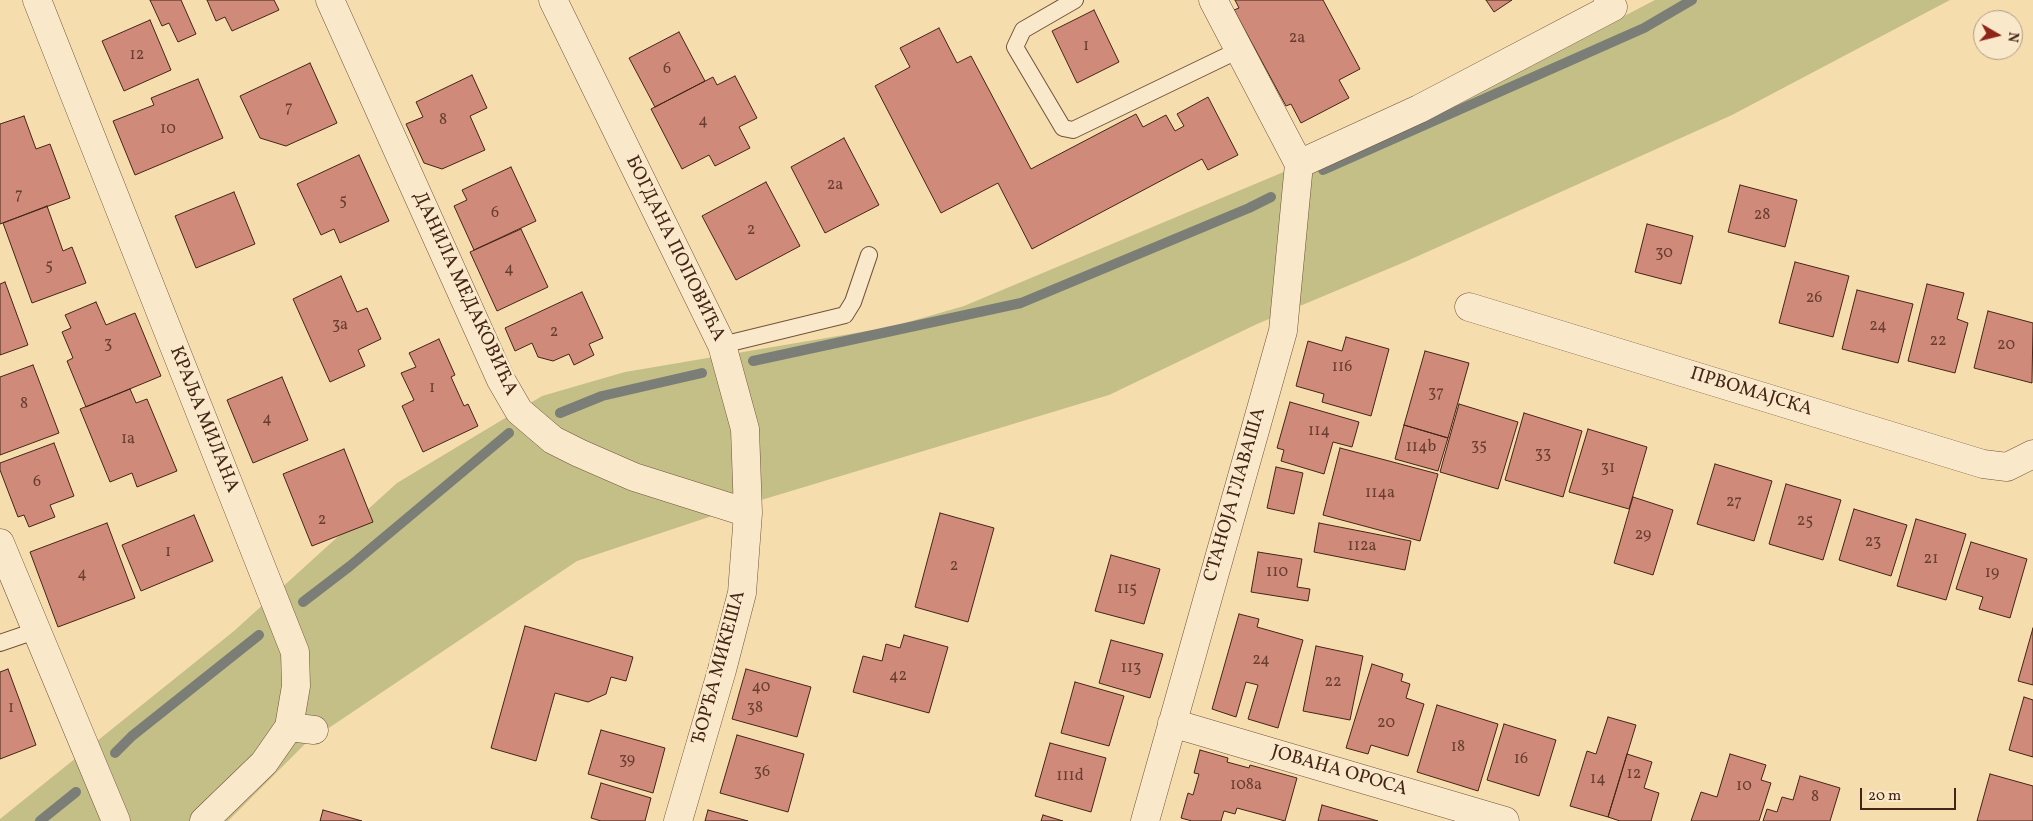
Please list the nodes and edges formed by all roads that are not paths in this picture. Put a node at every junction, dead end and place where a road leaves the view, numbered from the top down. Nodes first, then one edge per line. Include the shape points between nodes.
1 (37, 0) edge
2 (330, 0) edge
3 (553, 0) edge
4 (1075, 0) edge
5 (1213, 0) edge
6 (1616, 2) edge
7 (1239, 50) junction
8 (1299, 164) junction
9 (869, 255) dead end
10 (1469, 307) dead end
11 (722, 345) junction
12 (2033, 454) edge
13 (748, 513) junction
14 (0, 543) edge
15 (35, 631) junction
16 (0, 643) edge
17 (1172, 724) junction
18 (116, 821) edge
19 (204, 821) edge
20 (678, 821) edge
21 (1145, 821) edge
22 (1505, 821) edge

1 - 19 street, КРАЉА МИЛАНА via 295,652 301,728
2 - 13 street, ДАНИЛА МЕДАКОВИЋА via 501,380 519,411 553,440 579,453 634,477
3 - 11 street, БОГДАНА ПОПОВИЋА
4 - 7 lane via 1023,30 1015,47 1063,128 1073,130
5 - 7 street
6 - 8 street via 1419,109
7 - 8 street
8 - 17 street, СТАНОЈА ГЛАВАША via 1283,331
9 - 11 lane via 853,302 845,315
10 - 12 street, ПРВОМАЈСКА via 1983,464 2006,467
11 - 13 street, БОГДАНА ПОПОВИЋА via 744,429
13 - 20 street, ЂОРЂА МИКЕША via 742,593
14 - 15 street
15 - 16 lane
15 - 18 street
17 - 21 street, СТАНОЈА ГЛАВАША
17 - 22 street, ЈОВАНА ОРОСА

